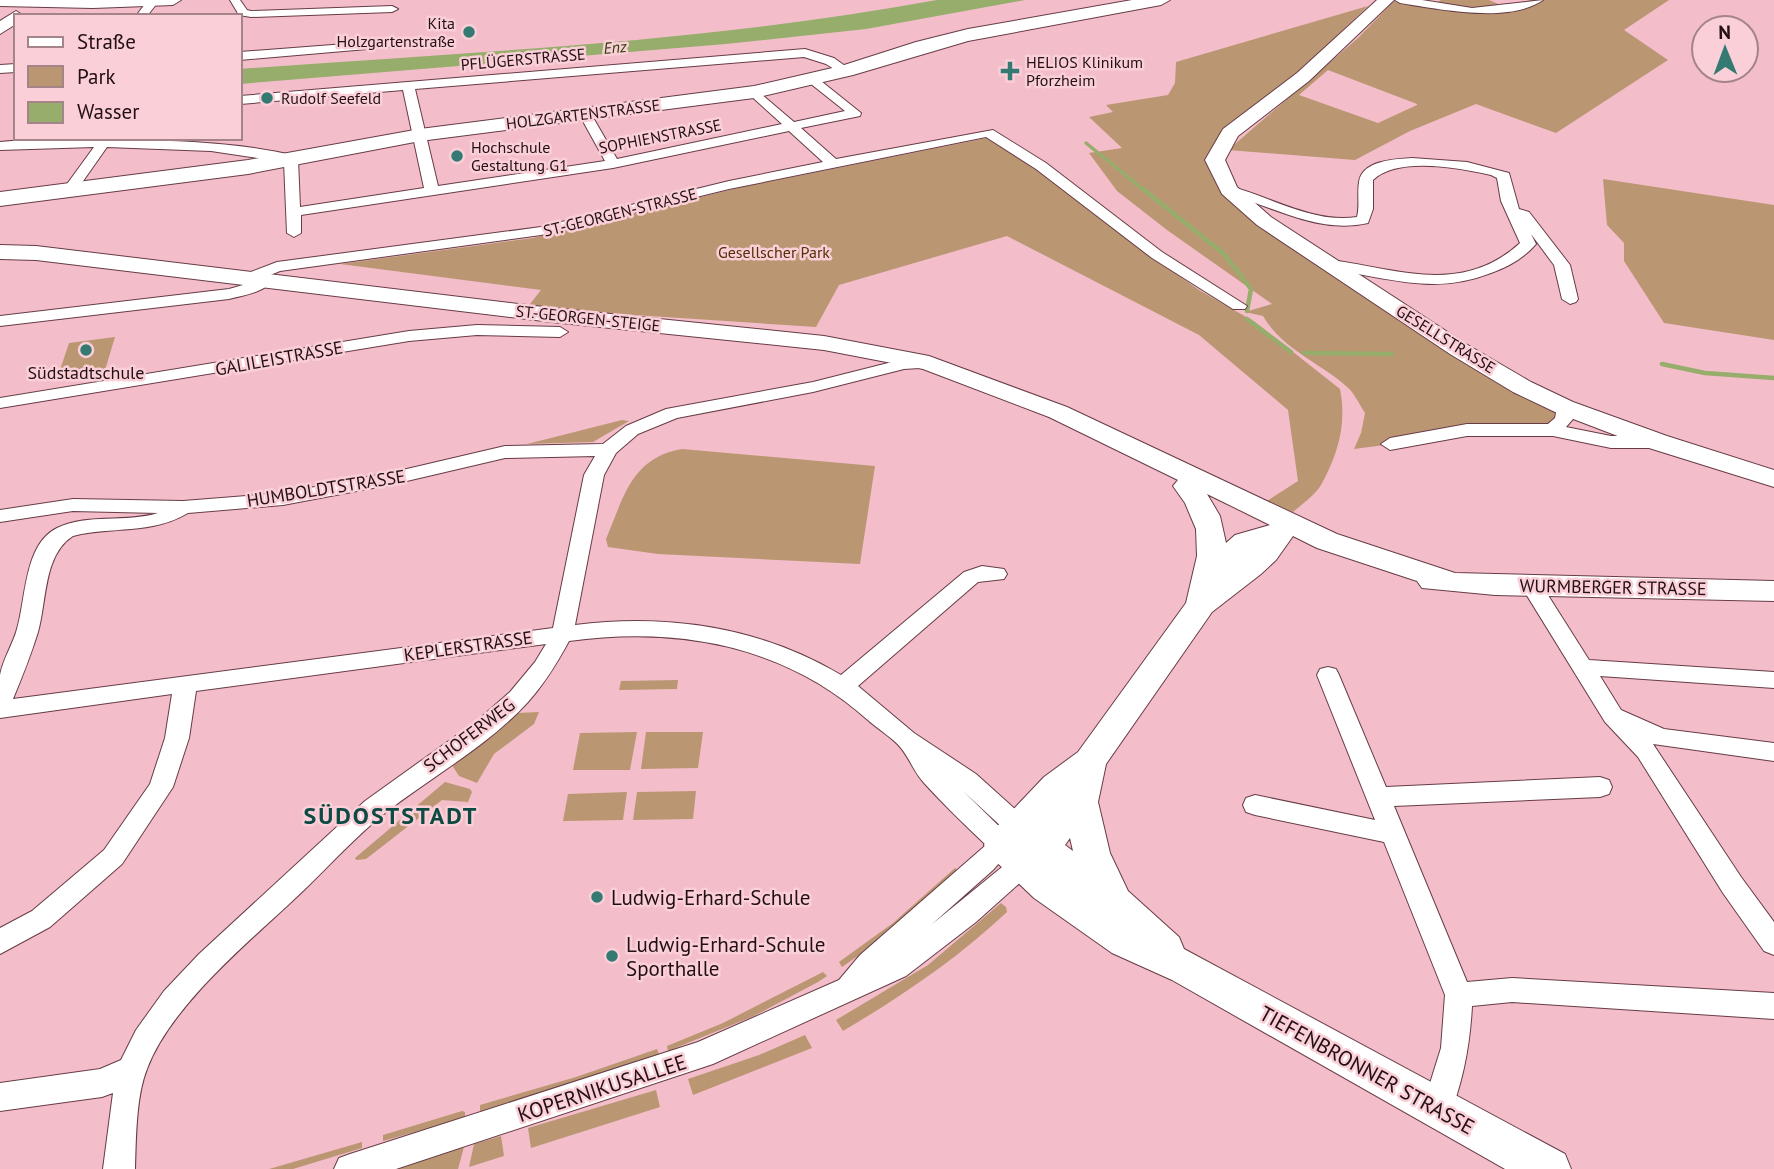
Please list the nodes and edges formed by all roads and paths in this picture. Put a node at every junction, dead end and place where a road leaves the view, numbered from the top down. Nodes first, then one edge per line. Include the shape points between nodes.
1 (173, 0) edge
2 (235, 0) edge
3 (1161, 0) edge
4 (1386, 0) edge
5 (1400, 0) edge
6 (1538, 0) edge
7 (4, 1) edge
8 (58, 1) edge
9 (152, 2) junction
10 (18, 14) edge
11 (28, 14) edge
12 (143, 14) edge
13 (392, 14) edge
14 (242, 56) edge
15 (846, 71) junction
16 (812, 80) junction
17 (408, 86) junction
18 (754, 92) junction
19 (242, 100) edge
20 (584, 114) junction
21 (792, 127) junction
22 (420, 135) junction
23 (105, 141) edge
24 (0, 146) edge
25 (291, 159) junction
26 (613, 164) junction
27 (833, 164) junction
28 (1229, 190) junction
29 (69, 191) junction
30 (432, 191) junction
31 (0, 199) edge
32 (1512, 211) junction
33 (293, 212) junction
34 (294, 233) dead end
35 (0, 252) edge
36 (1331, 265) junction
37 (258, 279) junction
38 (1570, 299) dead end
39 (1239, 306) dead end
40 (0, 321) edge
41 (560, 332) dead end
42 (824, 342) junction
43 (929, 363) junction
44 (842, 379) junction
45 (0, 403) edge
46 (1564, 407) junction
47 (1553, 430) junction
48 (1658, 443) junction
49 (1390, 444) dead end
50 (608, 450) junction
51 (1157, 461) junction
52 (1774, 479) edge
53 (1187, 486) junction
54 (183, 507) junction
55 (0, 516) edge
56 (1283, 529) junction
57 (1209, 572) junction
58 (997, 574) dead end
59 (1532, 586) junction
60 (1774, 591) edge
61 (1201, 605) junction
62 (563, 634) junction
63 (1581, 667) junction
64 (1328, 675) dead end
65 (1774, 680) edge
66 (185, 686) junction
67 (843, 686) junction
68 (0, 702) edge
69 (0, 709) edge
70 (1613, 716) junction
71 (1774, 752) edge
72 (1090, 761) junction
73 (1600, 787) dead end
74 (1377, 797) junction
75 (1080, 802) junction
76 (1255, 805) dead end
77 (1392, 834) junction
78 (1021, 847) junction
79 (1115, 903) junction
80 (6, 931) edge
81 (1774, 943) edge
82 (1186, 968) junction
83 (1459, 995) junction
84 (1774, 1006) edge
85 (131, 1070) junction
86 (0, 1097) edge
87 (1437, 1109) junction
88 (119, 1169) edge
89 (350, 1169) edge
90 (1549, 1169) edge

1 - 9 street
2 - 13 street via 243,13 251,14
3 - 15 main road, HOLZGARTENSTRASSE via 968,35
4 - 28 street, GESELLSTRASSE via 1303,77 1230,133 1215,160
5 - 6 street via 1472,11
7 - 8 street
7 - 10 street via 20,6
8 - 9 street
8 - 11 street
9 - 12 street
13 - 14 street via 398,45
15 - 16 main road, HOLZGARTENSTRASSE
15 - 17 street, PFLÜGERSTRASSE via 805,53
16 - 18 main road, HOLZGARTENSTRASSE
16 - 21 street, SOPHIENSTRASSE via 855,113
17 - 19 street, PFLÜGERSTRASSE
17 - 22 street
18 - 20 main road, HOLZGARTENSTRASSE
18 - 21 street
20 - 22 main road, HOLZGARTENSTRASSE
20 - 26 street
21 - 26 street, SOPHIENSTRASSE
21 - 27 street
22 - 25 main road, HOLZGARTENSTRASSE
22 - 30 street
23 - 24 street
23 - 25 street via 246,149
23 - 29 street
25 - 29 main road, HOLZGARTENSTRASSE
25 - 33 street
26 - 30 street, SOPHIENSTRASSE
27 - 37 street, ST.-GEORGEN-STRASSE via 541,231 277,267
27 - 39 street, ST.-GEORGEN-STRASSE via 988,133 1041,166 1157,255
28 - 32 street, GESELLSTRASSE via 1315,217 1357,222 1366,214 1364,186 1372,172 1390,164 1418,162 1500,172
28 - 36 street, GESELLSTRASSE via 1264,221
29 - 31 main road, HOLZGARTENSTRASSE
30 - 33 street, SOPHIENSTRASSE
32 - 36 street, GESELLSTRASSE via 1528,244 1498,266 1473,274 1429,281
32 - 38 street via 1524,215 1554,252
33 - 34 street
35 - 37 street, ST.-GEORGEN-STEIGE
36 - 46 street, GESELLSTRASSE via 1458,349
37 - 40 street, ST.-GEORGEN-STRASSE via 248,290 229,294
37 - 42 street, ST.-GEORGEN-STEIGE
41 - 45 street, GALILEISTRASSE via 477,330 409,336
42 - 43 street, ST.-GEORGEN-STEIGE
42 - 44 street via 852,357 853,367
43 - 44 street, SCHOFERWEG via 904,364
43 - 51 street, ST.-GEORGEN-STEIGE via 1025,397
44 - 50 street, SCHOFERWEG via 672,413 632,430
46 - 47 street via 1564,419
46 - 48 street, GESELLSTRASSE
47 - 48 street, GESELLSTRASSE via 1611,442
47 - 49 street, GESELLSTRASSE via 1467,430
48 - 52 street, GESELLSTRASSE
50 - 54 street, HUMBOLDTSTRASSE via 505,452 283,499
50 - 62 street, SCHOFERWEG via 594,475
51 - 53 street, ST.-GEORGEN-STEIGE
51 - 56 street, ST.-GEORGEN-STEIGE
53 - 56 street, ST.-GEORGEN-STEIGE
53 - 57 street via 1201,503 1213,537
54 - 55 street, HUMBOLDTSTRASSE via 73,505
54 - 68 street via 156,522 84,527 55,538 43,562 28,628
56 - 57 street via 1245,542
56 - 59 street, WURMBERGER STRASSE via 1318,554 1386,577
56 - 61 street via 1243,574
57 - 61 street
58 - 67 street via 971,577
59 - 60 street, WURMBERGER STRASSE
59 - 63 street
61 - 72 street
62 - 66 street, KEPLERSTRASSE
62 - 67 street, KEPLERSTRASSE via 640,627 693,629 752,642 800,661
62 - 85 street, SCHOFERWEG via 518,698 374,808 208,962 146,1039
63 - 65 street
63 - 70 street
64 - 74 street
66 - 69 street, KEPLERSTRASSE
66 - 80 street via 177,738 161,787 113,857 41,919
67 - 78 street, KEPLERSTRASSE via 907,741 932,776
70 - 71 street via 1661,737
70 - 81 street via 1646,751
72 - 75 street
72 - 78 street via 1056,787
73 - 74 street
74 - 77 street
75 - 78 street
75 - 79 street via 1092,853
76 - 77 street
77 - 83 street
78 - 79 street, TIEFENBRONNER STRASSE
78 - 82 street, TIEFENBRONNER STRASSE via 1057,895 1126,941
78 - 89 street, KOPERNIKUSALLEE via 967,914 896,967 702,1054
79 - 82 street, TIEFENBRONNER STRASSE
82 - 87 street, TIEFENBRONNER STRASSE
83 - 84 street via 1524,990
83 - 87 street via 1455,1048
85 - 86 street via 102,1083
85 - 88 street, SCHOFERWEG
87 - 90 street, TIEFENBRONNER STRASSE

